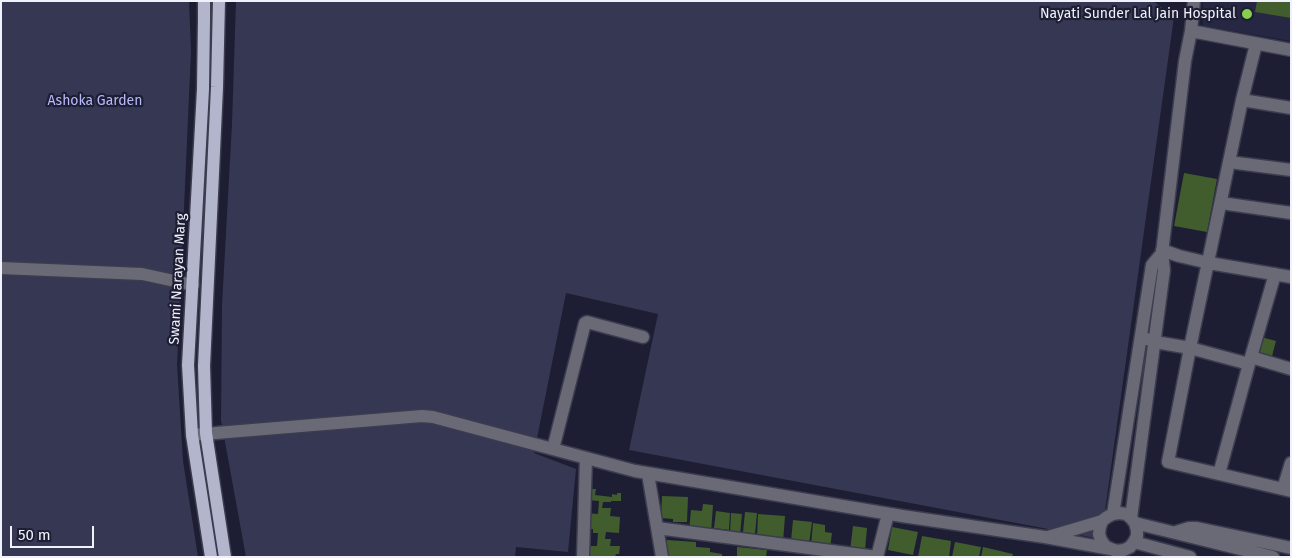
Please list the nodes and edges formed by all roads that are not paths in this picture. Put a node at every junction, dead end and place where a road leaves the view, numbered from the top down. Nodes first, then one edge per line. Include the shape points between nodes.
1 (204, 1) edge
2 (219, 1) edge
3 (1194, 1) edge
4 (1191, 31) junction
5 (1256, 44) junction
6 (1291, 50) edge
7 (1242, 100) junction
8 (1291, 108) edge
9 (1229, 162) junction
10 (1291, 170) edge
11 (1221, 203) junction
12 (1291, 213) edge
13 (1162, 252) junction
14 (1209, 263) junction
15 (1, 268) edge
16 (1274, 274) junction
17 (1291, 277) edge
18 (193, 285) junction
19 (1141, 337) junction
20 (643, 338) dead end
21 (1155, 342) junction
22 (1190, 348) junction
23 (1250, 360) junction
24 (1291, 369) edge
25 (206, 433) junction
26 (192, 435) junction
27 (553, 449) junction
28 (586, 458) junction
29 (1291, 463) edge
30 (648, 474) junction
31 (1220, 474) junction
32 (1287, 490) edge
33 (888, 514) junction
34 (1108, 518) junction
35 (1133, 521) junction
36 (657, 528) junction
37 (1173, 532) junction
38 (1046, 537) junction
39 (1134, 542) junction
40 (1291, 548) edge
41 (1119, 552) edge
42 (1167, 554) edge
43 (211, 557) edge
44 (225, 557) edge
45 (583, 557) edge
46 (662, 557) edge
47 (877, 557) edge
48 (1190, 557) edge
49 (1274, 557) edge

1 - 18 main road, Swami Narayan Marg
2 - 25 main road via 204,366
3 - 4 street
4 - 5 street
4 - 13 street
5 - 6 street
5 - 7 street
7 - 8 street
7 - 9 street
9 - 10 street
9 - 11 street
11 - 12 street
11 - 14 street
13 - 14 street
13 - 19 street via 1152,265
13 - 21 street via 1164,270
14 - 16 street
14 - 22 street
15 - 18 street via 142,274
16 - 17 street
16 - 23 street
18 - 26 main road, Swami Narayan Marg via 188,365
19 - 21 street
19 - 34 street
20 - 27 street via 585,323
21 - 22 street
21 - 35 street
22 - 23 street
22 - 31 street via 1168,462
23 - 24 street
23 - 31 street
25 - 26 street
25 - 27 street via 422,416
25 - 44 main road
26 - 43 main road, Swami Narayan Marg
27 - 28 street
28 - 30 street
28 - 45 street
29 - 32 street
30 - 33 street
30 - 36 street
31 - 32 street
33 - 38 street
33 - 47 street
34 - 35 street via 1120,513
34 - 38 street
34 - 41 street via 1100,527 1100,534 1105,546
35 - 37 street
35 - 39 street via 1137,530
36 - 46 street
36 - 47 street
37 - 40 street via 1197,528
37 - 49 street
38 - 41 street
39 - 41 street
39 - 42 street
42 - 48 street

